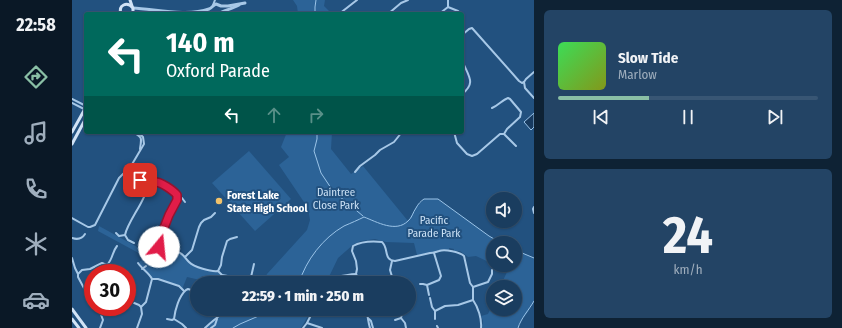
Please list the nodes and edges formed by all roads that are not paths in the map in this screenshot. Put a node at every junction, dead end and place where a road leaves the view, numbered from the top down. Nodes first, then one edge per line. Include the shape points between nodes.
1 (125, 0) edge
2 (130, 0) edge
3 (216, 0) edge
4 (250, 0) edge
5 (357, 0) edge
6 (408, 0) edge
7 (448, 0) edge
8 (245, 3) junction
9 (123, 5) junction
10 (220, 5) junction
11 (212, 6) junction
12 (132, 7) junction
13 (448, 7) junction
14 (221, 11) joint
15 (121, 12) edge
16 (133, 12) edge
17 (214, 12) edge
18 (342, 12) edge
19 (390, 12) edge
20 (442, 12) edge
21 (459, 12) edge
22 (464, 34) edge
23 (464, 66) dead end
24 (534, 72) edge
25 (524, 82) junction
26 (464, 92) edge
27 (534, 98) edge
28 (72, 99) edge
29 (72, 103) edge
30 (84, 107) edge
31 (84, 107) edge
32 (492, 108) dead end
33 (84, 111) edge
34 (84, 123) edge
35 (72, 132) edge
36 (136, 134) edge
37 (140, 134) edge
38 (400, 134) edge
39 (455, 134) edge
40 (504, 134) junction
41 (72, 144) edge
42 (516, 146) dead end
43 (140, 149) junction
44 (126, 171) junction
45 (355, 172) dead end
46 (147, 184) junction
47 (178, 198) junction
48 (185, 202) dead end
49 (534, 207) edge
50 (215, 213) dead end
51 (534, 213) edge
52 (72, 218) edge
53 (116, 233) dead end
54 (85, 234) dead end
55 (125, 235) junction
56 (237, 236) dead end
57 (72, 238) edge
58 (134, 243) dead end
59 (117, 246) dead end
60 (434, 254) junction
61 (185, 257) junction
62 (72, 258) edge
63 (392, 261) junction
64 (138, 263) dead end
65 (108, 264) edge
66 (254, 264) dead end
67 (146, 266) dead end
68 (84, 270) edge
69 (142, 270) junction
70 (218, 272) junction
71 (492, 272) edge
72 (78, 274) junction
73 (356, 274) joint
74 (230, 276) edge
75 (251, 276) edge
76 (345, 276) edge
77 (392, 276) edge
78 (152, 279) junction
79 (420, 284) dead end
80 (427, 285) junction
81 (84, 288) edge
82 (474, 288) junction
83 (190, 290) edge
84 (184, 291) junction
85 (429, 295) dead end
86 (430, 298) dead end
87 (473, 300) junction
88 (136, 304) edge
89 (141, 307) junction
90 (72, 309) edge
91 (435, 310) junction
92 (102, 316) edge
93 (310, 316) edge
94 (368, 316) edge
95 (218, 318) joint
96 (402, 318) joint
97 (72, 319) edge
98 (167, 319) dead end
99 (174, 319) junction
100 (369, 319) junction
101 (436, 319) dead end
102 (395, 320) dead end
103 (307, 323) junction
104 (79, 328) edge
105 (86, 328) edge
106 (100, 328) edge
107 (137, 328) edge
108 (186, 328) edge
109 (205, 328) edge
110 (211, 328) edge
111 (303, 328) edge
112 (322, 328) edge
113 (370, 328) edge
114 (373, 328) edge
115 (406, 328) edge
116 (481, 328) edge

1 - 9 main road
2 - 12 main road
3 - 10 street
3 - 11 street
4 - 8 street
5 - 18 street
6 - 19 street
7 - 13 street
8 - 10 street
8 - 14 street
9 - 12 main road via 128,4
9 - 15 main road
10 - 11 street
10 - 14 street
11 - 12 street via 193,12 165,12
11 - 17 street
12 - 16 main road
13 - 20 street
13 - 21 street
22 - 25 street via 472,28 519,81
23 - 26 street via 471,82
24 - 25 street
25 - 27 street via 525,88
28 - 30 street
29 - 31 street
32 - 40 street via 508,98 521,112 520,117
33 - 35 main road
34 - 41 main road
36 - 43 street via 142,142
37 - 43 street via 144,141
38 - 45 street via 394,142 380,150
39 - 40 street via 457,143 472,156
40 - 42 street
43 - 44 street
44 - 46 street
44 - 52 street via 119,178 95,225 88,227
46 - 47 street via 158,183 174,191
46 - 55 street via 148,187
47 - 48 street
47 - 61 street via 157,245 180,252
49 - 51 street
50 - 61 street via 199,227 192,250
53 - 55 street via 120,236
54 - 57 street via 83,238
55 - 58 street
56 - 70 street via 228,241
59 - 65 street
60 - 63 street
60 - 80 street via 441,276 439,280
60 - 82 street via 443,250 462,254 470,283
61 - 70 street via 196,266
62 - 72 street
63 - 73 street via 388,258 382,242 372,241 353,246
63 - 77 street
64 - 69 street
66 - 75 street
67 - 69 street
68 - 72 street
69 - 78 street
70 - 74 street
71 - 82 street via 488,282
72 - 81 street
73 - 76 street
78 - 84 street via 179,286
78 - 89 street via 146,302
79 - 80 street
80 - 85 street
82 - 87 street
83 - 84 street
84 - 99 street
86 - 91 street
87 - 91 street
87 - 116 street via 482,322
88 - 89 street
89 - 107 street via 142,314
90 - 105 main road
91 - 101 street
92 - 106 street
93 - 103 street
94 - 100 street
95 - 109 street
95 - 110 street
96 - 102 street
96 - 115 street
97 - 104 main road
98 - 99 street
99 - 108 street
100 - 113 street
100 - 114 street
103 - 111 street
103 - 112 street

